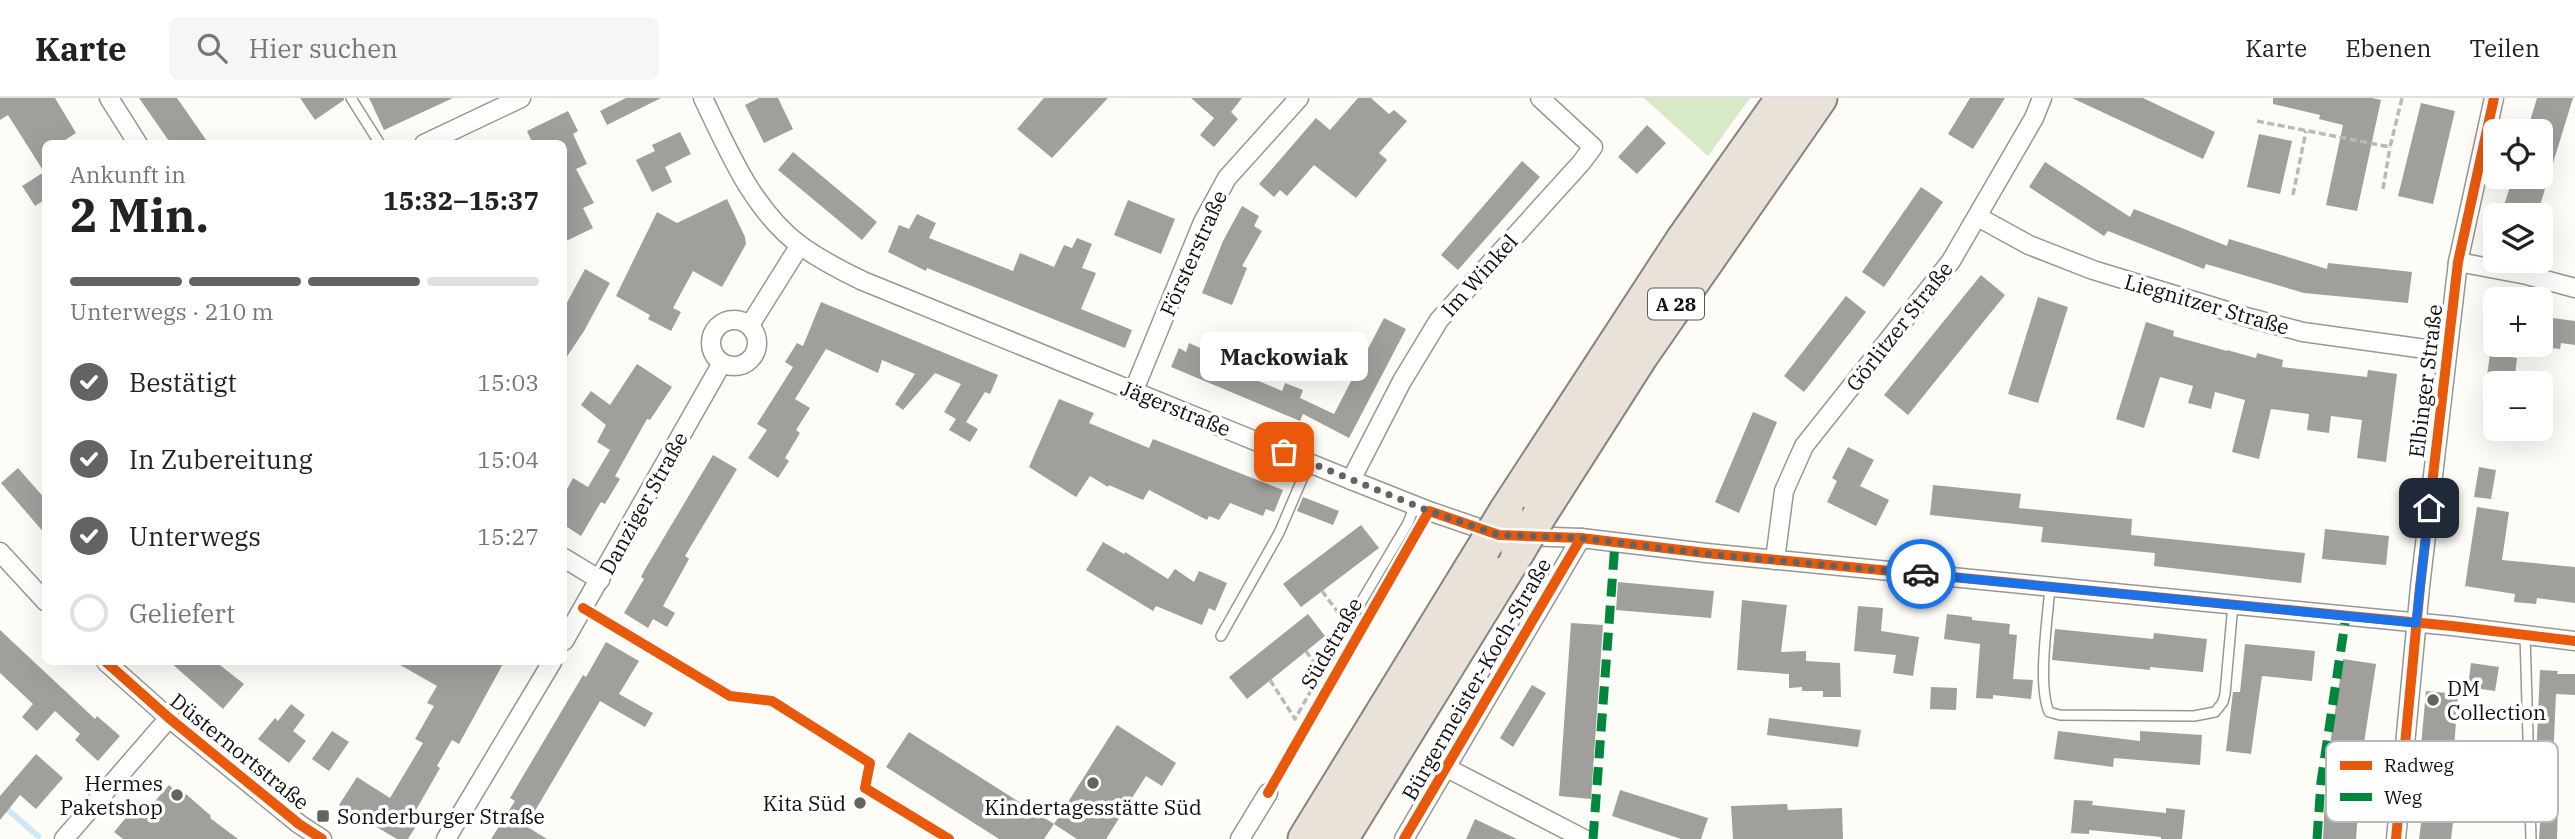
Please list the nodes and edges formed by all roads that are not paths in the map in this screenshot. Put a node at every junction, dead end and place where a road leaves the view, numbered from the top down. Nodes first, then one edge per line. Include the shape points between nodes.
1 (109, 98) edge
2 (351, 98) edge
3 (521, 98) edge
4 (703, 98) edge
5 (1299, 98) edge
6 (1540, 98) edge
7 (1783, 98) edge
8 (1820, 98) edge
9 (2042, 98) edge
10 (2494, 98) edge
11 (135, 140) edge
12 (377, 140) edge
13 (432, 140) edge
14 (1978, 217) junction
15 (800, 245) junction
16 (2458, 262) junction
17 (2575, 288) edge
18 (750, 326) junction
19 (2447, 352) junction
20 (722, 363) junction
21 (1134, 390) junction
22 (1309, 463) junction
23 (1351, 480) junction
24 (1415, 505) junction
25 (1581, 538) junction
26 (0, 552) edge
27 (1775, 559) junction
28 (567, 560) edge
29 (600, 580) junction
30 (2050, 586) junction
31 (42, 598) edge
32 (2233, 603) junction
33 (1350, 622) road end
34 (2416, 623) junction
35 (2525, 635) junction
36 (567, 636) edge
37 (1222, 636) dead end
38 (2575, 641) edge
39 (109, 665) edge
40 (550, 665) edge
41 (169, 718) junction
42 (2405, 741) edge
43 (2528, 741) edge
44 (1447, 768) junction
45 (1268, 793) dead end
46 (64, 839) edge
47 (322, 839) edge
48 (446, 839) edge
49 (1240, 839) edge
50 (1306, 839) edge
51 (1341, 839) edge
52 (1404, 839) edge
53 (1584, 839) edge

1 - 11 street
2 - 12 lane
3 - 13 street
4 - 15 street, Jägerstraße via 745,181 775,222
5 - 21 street, Försterstraße via 1227,178 1203,222
6 - 23 street, Im Winkel via 1593,147 1439,320
7 - 50 highway, A 28, bridge via 1682,241 1506,511
8 - 51 highway, A 28, bridge via 1641,356
9 - 14 street, Görlitzer Straße
10 - 16 street, Elbinger Straße
14 - 19 street, Liegnitzer Straße via 2029,245 2093,270 2250,318 2303,332
14 - 27 street, Görlitzer Straße via 1951,261 1804,446 1784,491
15 - 18 street
15 - 21 street, Jägerstraße via 863,281
16 - 17 street
16 - 19 street, Elbinger Straße
18 - 20 street via 758,346 751,359 737,366
18 - 20 street via 740,320 725,322 714,331 711,344
19 - 34 street, Elbinger Straße
20 - 29 street, Danziger Straße
21 - 22 street, Jägerstraße
22 - 23 street, Jägerstraße
22 - 37 lane via 1279,533
23 - 24 street, Jägerstraße
24 - 25 street, Jägerstraße via 1499,535
24 - 33 lane
25 - 27 street, Jägerstraße
25 - 44 street, Bürgermeister-Koch-Straße
26 - 31 street
27 - 30 street, Jägerstraße
28 - 29 street
29 - 36 street, Danziger Straße
30 - 32 street, Jägerstraße
30 - 32 lane via 2045,702 2049,712 2060,715 2194,716 2214,712 2225,694
32 - 34 street, Jägerstraße
34 - 35 street, Jägerstraße
34 - 42 street, Elbinger Straße
35 - 38 street, Jägerstraße
35 - 43 lane
39 - 41 street, Düsternortstraße
40 - 48 street
41 - 46 street
41 - 47 street, Düsternortstraße
44 - 52 street, Bürgermeister-Koch-Straße
44 - 53 street
45 - 49 street

